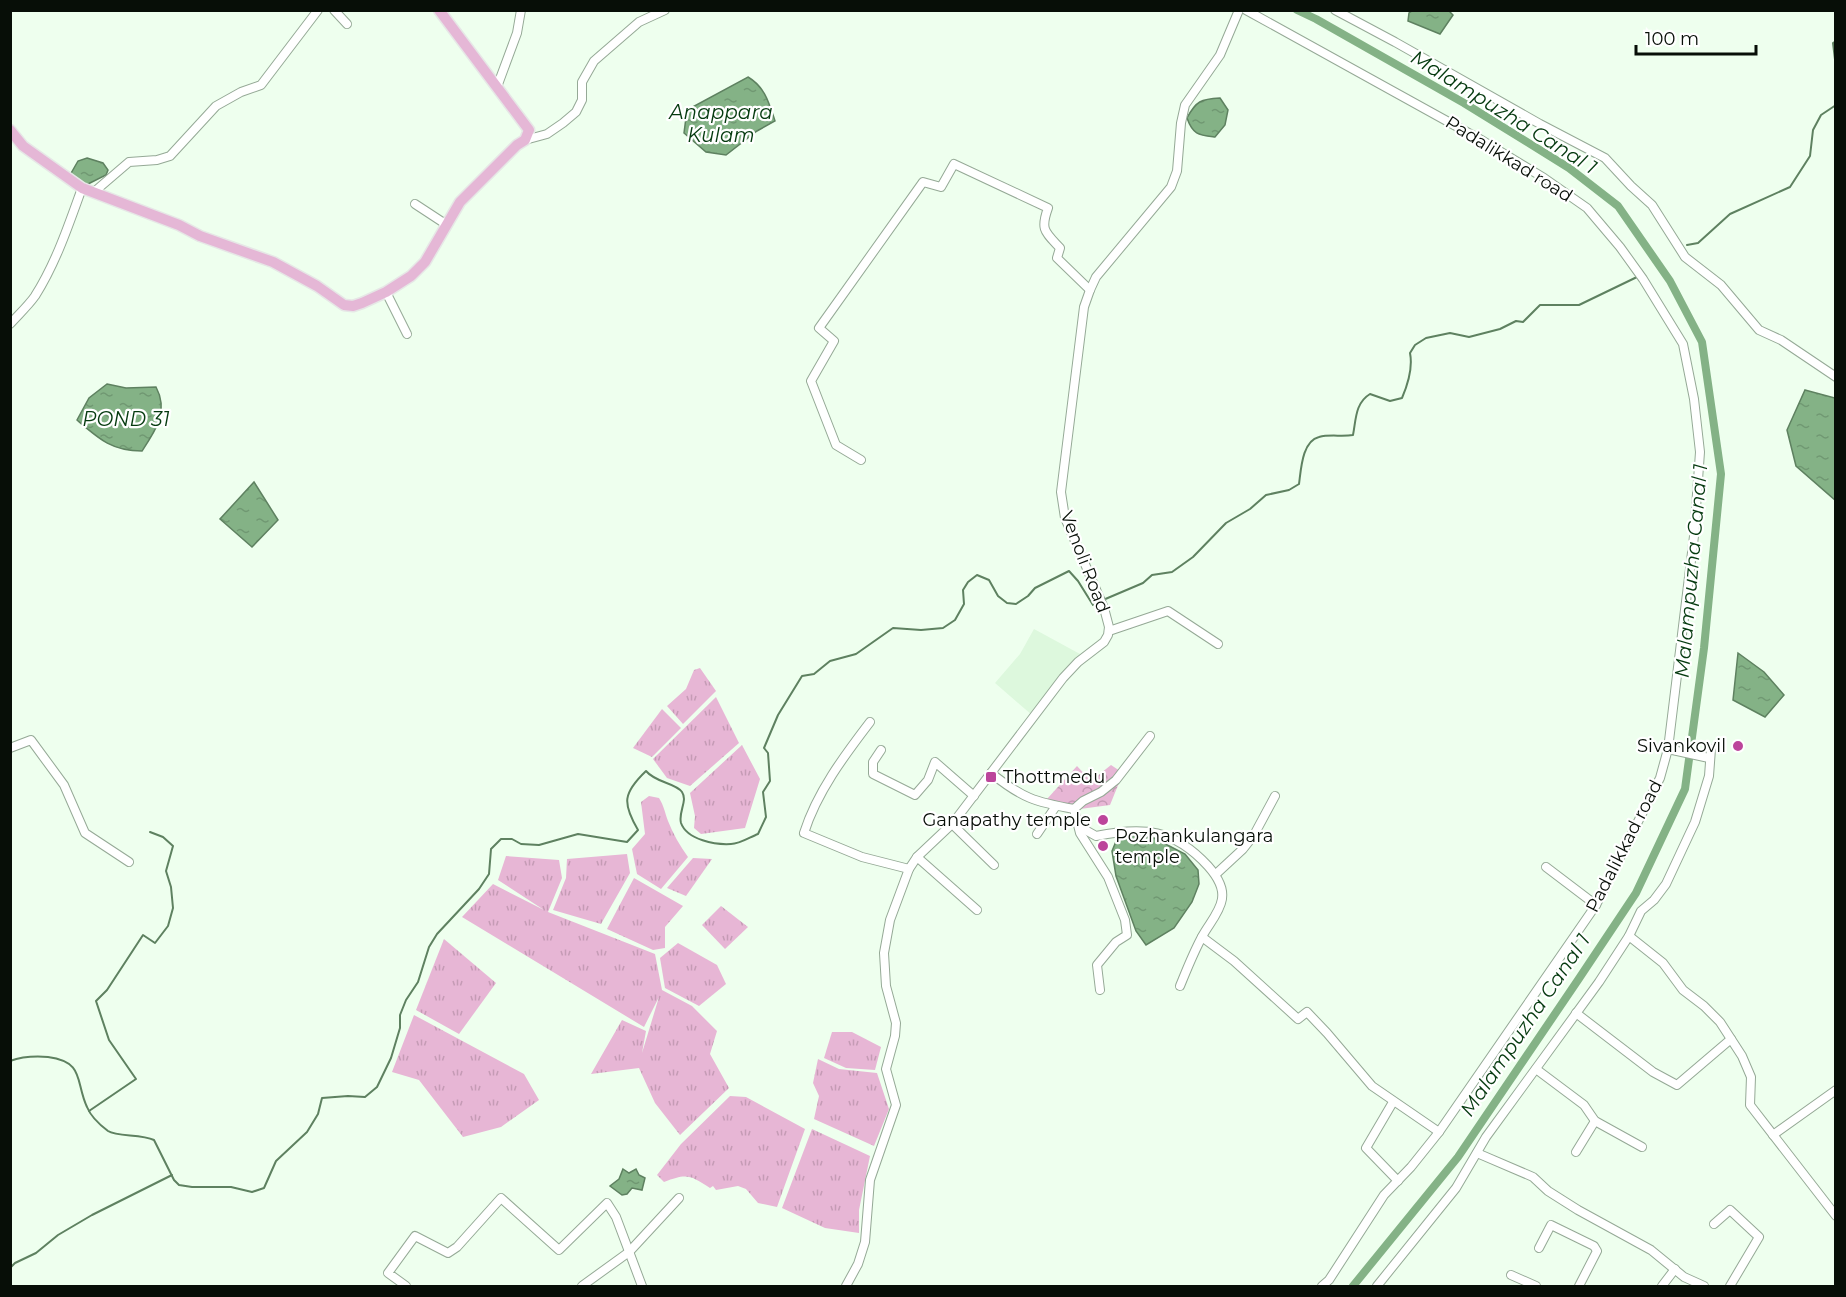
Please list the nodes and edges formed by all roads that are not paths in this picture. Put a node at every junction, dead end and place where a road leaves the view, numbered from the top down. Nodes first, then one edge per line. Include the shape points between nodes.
1 (318, 10) edge
2 (334, 10) edge
3 (439, 10) edge
4 (521, 10) edge
5 (665, 10) edge
6 (1239, 10) edge
7 (1246, 10) edge
8 (1335, 10) edge
9 (347, 24) dead end
10 (497, 87) junction
11 (10, 130) edge
12 (525, 140) junction
13 (82, 188) junction
14 (94, 192) junction
15 (415, 204) dead end
16 (447, 225) junction
17 (1090, 290) junction
18 (386, 292) junction
19 (10, 324) edge
20 (407, 334) dead end
21 (1836, 377) edge
22 (861, 460) dead end
23 (1108, 631) junction
24 (1218, 644) dead end
25 (870, 722) dead end
26 (1150, 736) dead end
27 (10, 748) edge
28 (1668, 749) junction
29 (881, 750) dead end
30 (991, 773) junction
31 (974, 796) junction
32 (1275, 796) dead end
33 (1056, 806) junction
34 (1074, 810) junction
35 (952, 824) junction
36 (1080, 827) junction
37 (1037, 834) dead end
38 (1096, 836) junction
39 (1088, 844) junction
40 (917, 857) junction
41 (129, 862) dead end
42 (994, 865) dead end
43 (1546, 867) dead end
44 (909, 869) junction
45 (1216, 874) junction
46 (1596, 906) junction
47 (977, 910) dead end
48 (1629, 936) junction
49 (1202, 937) junction
50 (1180, 986) dead end
51 (1100, 990) dead end
52 (1576, 1013) junction
53 (1731, 1039) junction
54 (1536, 1069) junction
55 (1836, 1090) edge
56 (1393, 1102) junction
57 (1595, 1121) junction
58 (1439, 1132) junction
59 (1773, 1135) junction
60 (1642, 1147) dead end
61 (1575, 1152) dead end
62 (1477, 1154) junction
63 (1398, 1181) junction
64 (679, 1198) dead end
65 (1836, 1216) edge
66 (1714, 1224) dead end
67 (1539, 1248) dead end
68 (629, 1252) junction
69 (1675, 1269) junction
70 (1511, 1275) dead end
71 (406, 1287) edge
72 (582, 1287) edge
73 (642, 1287) edge
74 (846, 1287) edge
75 (1322, 1287) edge
76 (1377, 1287) edge
77 (1536, 1287) edge
78 (1579, 1287) edge
79 (1662, 1287) edge
80 (1704, 1287) edge
81 (1730, 1287) edge

1 - 14 street via 261,85 216,106 170,156 129,162
2 - 9 street
3 - 10 main road
4 - 10 street via 517,33
5 - 12 street via 639,22 594,61 582,82 582,100 576,112 547,134
6 - 17 street, Venoli Road via 1220,55 1185,105 1177,171 1171,187 1126,239
7 - 28 street, Padalikkad road via 1483,141 1587,208 1637,270 1683,344 1700,452 1694,536
8 - 21 street via 1605,158 1652,205 1684,257 1721,285 1759,330
10 - 12 main road via 529,130
11 - 13 main road via 24,146
12 - 16 main road via 460,202
13 - 14 main road
13 - 19 street via 45,277
14 - 18 main road via 273,262 344,304 353,306
15 - 16 street
16 - 18 main road via 425,262
17 - 22 street via 1057,258 1060,248 1044,230 1048,208 954,164 941,187 923,182 819,328 834,341 811,381 836,445
17 - 23 street, Venoli Road via 1084,307 1061,492 1065,518 1104,608
18 - 20 street
23 - 24 street via 1168,611
23 - 30 street, Venoli Road via 1104,642 1064,678
25 - 44 street via 812,808 804,833 862,857
26 - 34 street via 1116,780
27 - 41 street via 31,740 64,785 85,833
28 - 46 street, Padalikkad road via 1660,778
28 - 48 street via 1710,753 1709,776 1695,822 1666,884 1641,911
29 - 31 street via 873,762 873,774 915,795 928,780 935,762
30 - 31 street, Venoli Road
30 - 33 street via 1013,791
31 - 35 street, Venoli Road
32 - 45 street via 1254,835
33 - 34 street
33 - 37 street
34 - 36 street
35 - 40 street, Venoli Road
35 - 42 street
36 - 38 street
36 - 39 street
38 - 39 street
38 - 45 street via 1125,830 1167,836 1178,840
39 - 51 street via 1108,877 1127,935 1097,965
40 - 44 street, Venoli Road
40 - 47 street
43 - 46 street
44 - 74 street, Venoli Road via 890,920 884,953 886,986 896,1023 886,1069 896,1105 870,1180 862,1253
45 - 49 street via 1222,898
46 - 58 street, Padalikkad road
48 - 52 street
48 - 53 street via 1663,963 1683,990 1720,1022
49 - 50 street
49 - 56 street via 1298,1019 1307,1012 1372,1086
52 - 53 street via 1653,1072 1677,1084
52 - 54 street
53 - 59 street via 1751,1077 1750,1105
54 - 57 street via 1584,1105
54 - 62 street
55 - 59 street
56 - 58 street
56 - 63 street via 1366,1148
57 - 60 street
57 - 61 street
58 - 63 street, Padalikkad road
59 - 65 street
62 - 69 street via 1533,1177 1548,1191 1651,1250
62 - 76 street via 1456,1188
63 - 75 street, Padalikkad road via 1384,1195
64 - 68 street
66 - 81 street via 1730,1210 1759,1237
67 - 78 street via 1551,1225 1594,1246 1597,1251
68 - 71 street via 607,1203 559,1250 501,1198 448,1253 415,1236 388,1273
68 - 72 street
68 - 73 street
69 - 79 street
69 - 80 street
70 - 77 street

